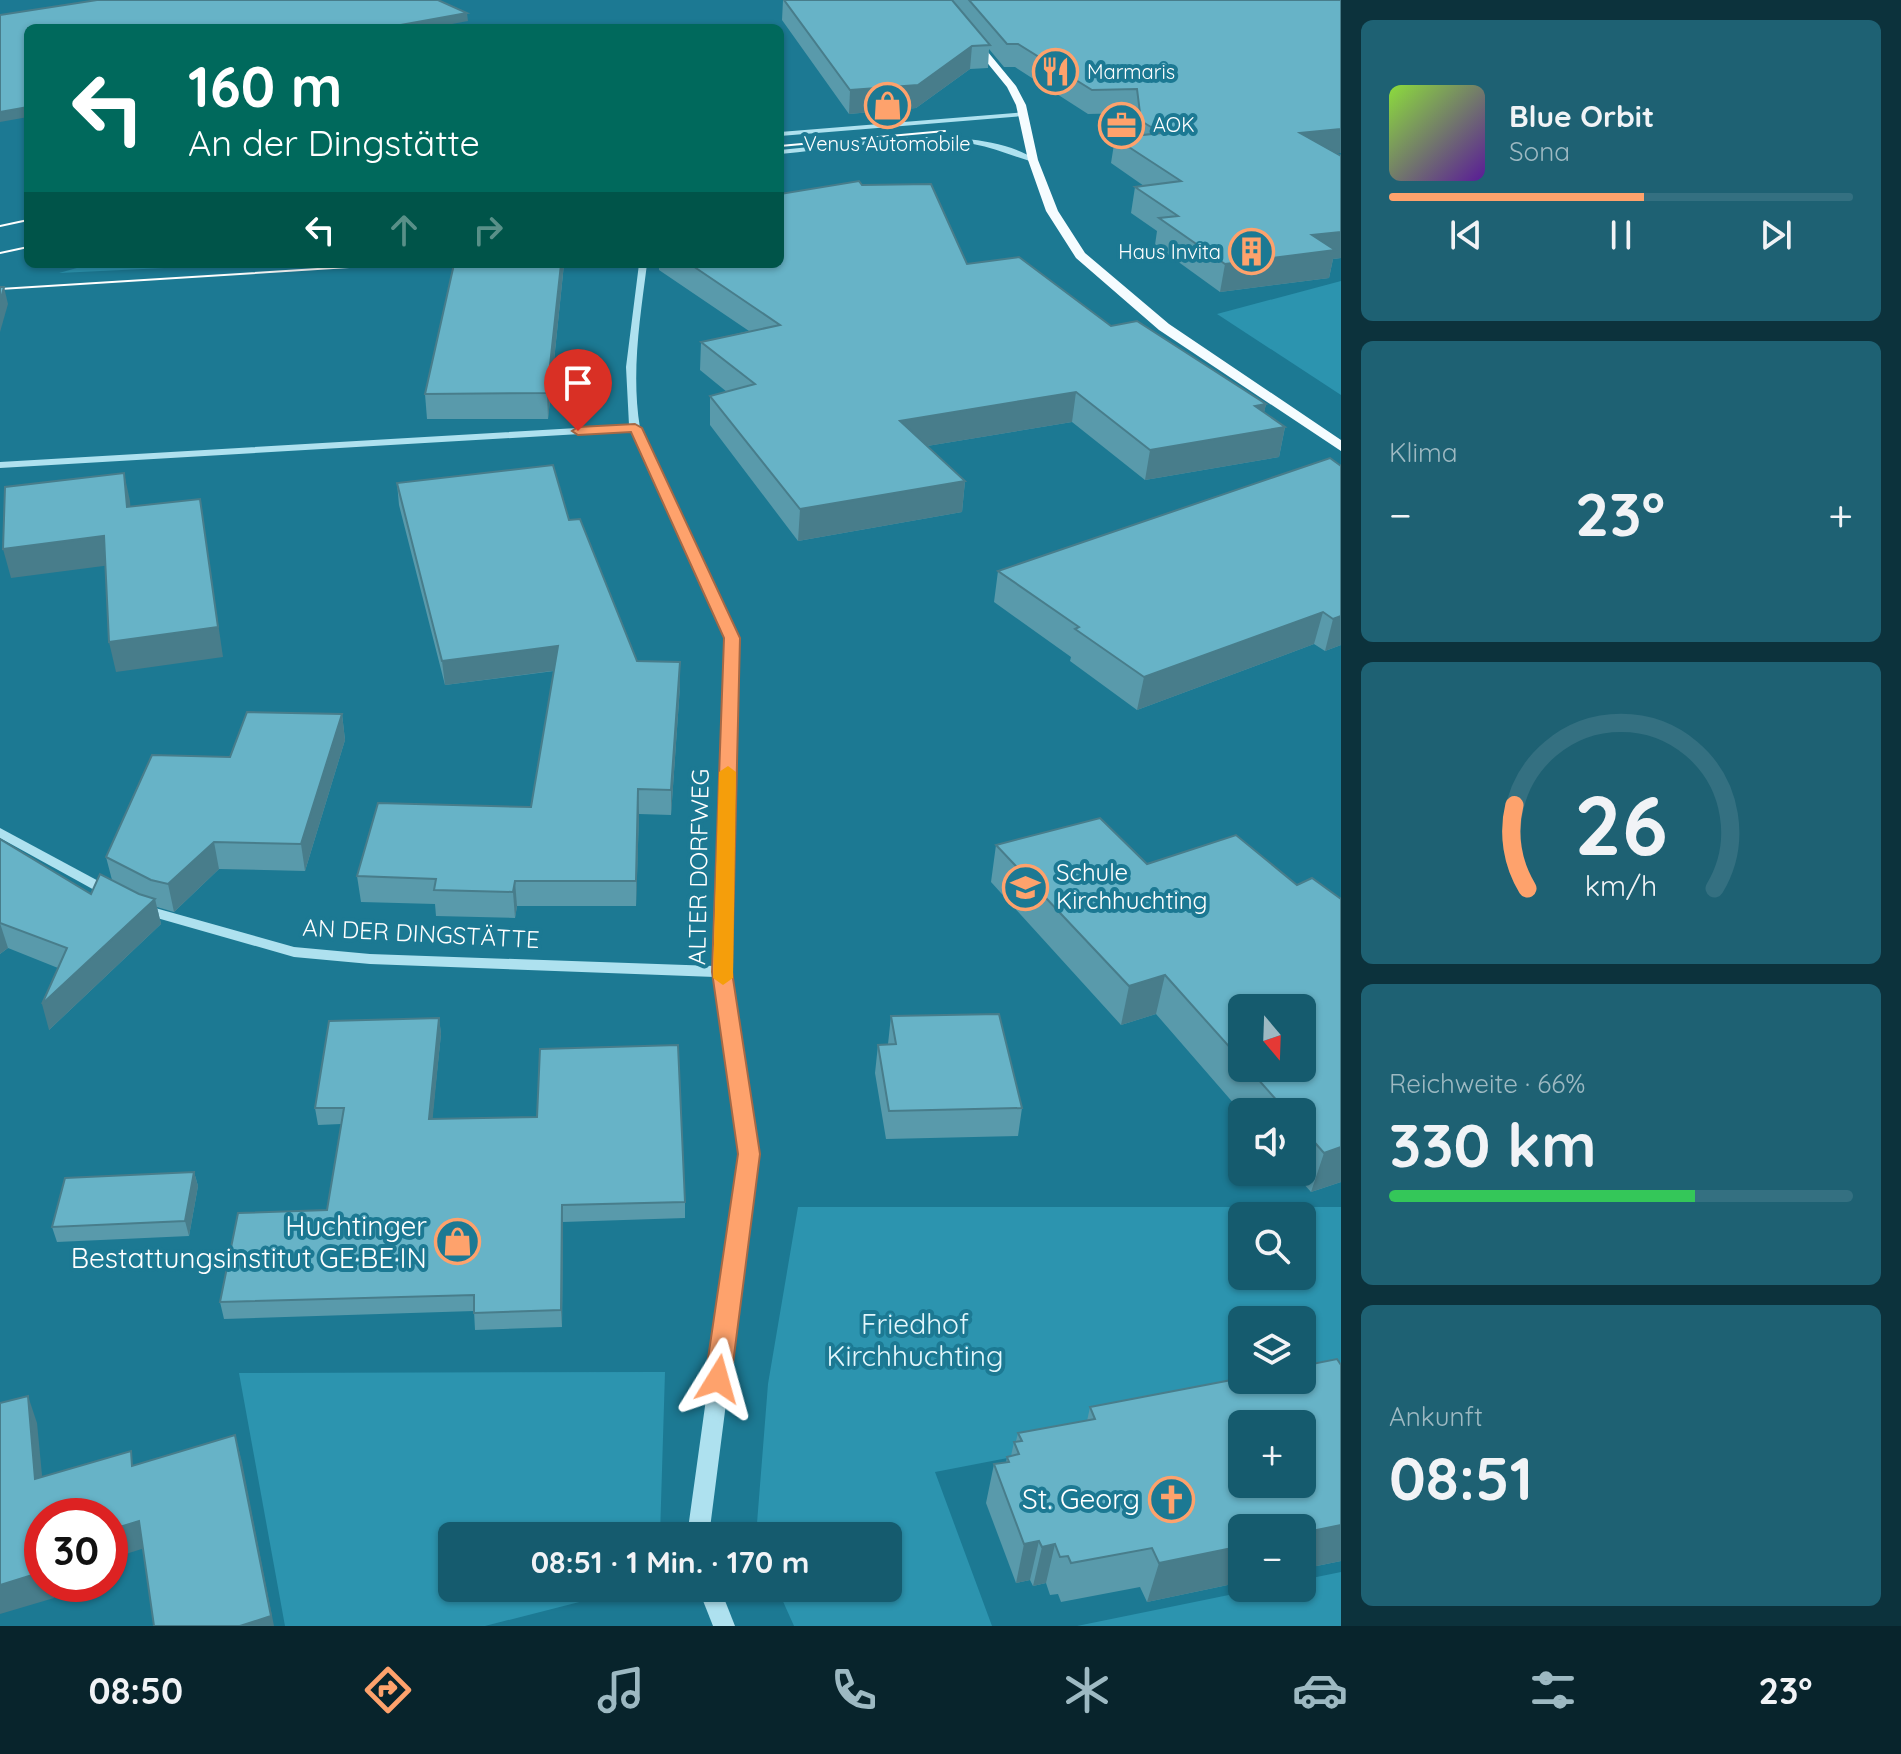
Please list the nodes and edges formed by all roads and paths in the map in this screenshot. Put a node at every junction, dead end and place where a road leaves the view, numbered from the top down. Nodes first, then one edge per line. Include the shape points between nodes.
1 (940, 0) edge
2 (1023, 114) junction
3 (784, 134) edge
4 (784, 152) edge
5 (1033, 160) junction
6 (643, 268) edge
7 (635, 428) junction
8 (1341, 447) edge
9 (0, 465) edge
10 (0, 832) edge
11 (722, 972) junction
12 (700, 1522) edge
13 (715, 1602) edge
14 (724, 1626) edge

1 - 2 main road via 1004,75
2 - 3 street
2 - 5 main road
4 - 5 street via 957,139 1012,149
5 - 8 main road via 1065,236 1106,279 1164,327
6 - 7 street, ALTER DORFWEG via 632,357 630,406
7 - 9 street
7 - 11 street, ALTER DORFWEG via 732,638
10 - 11 street, AN DER DINGSTÄTTE via 151,914 294,952
11 - 12 street, ALTER DORFWEG via 749,1154
13 - 14 street

